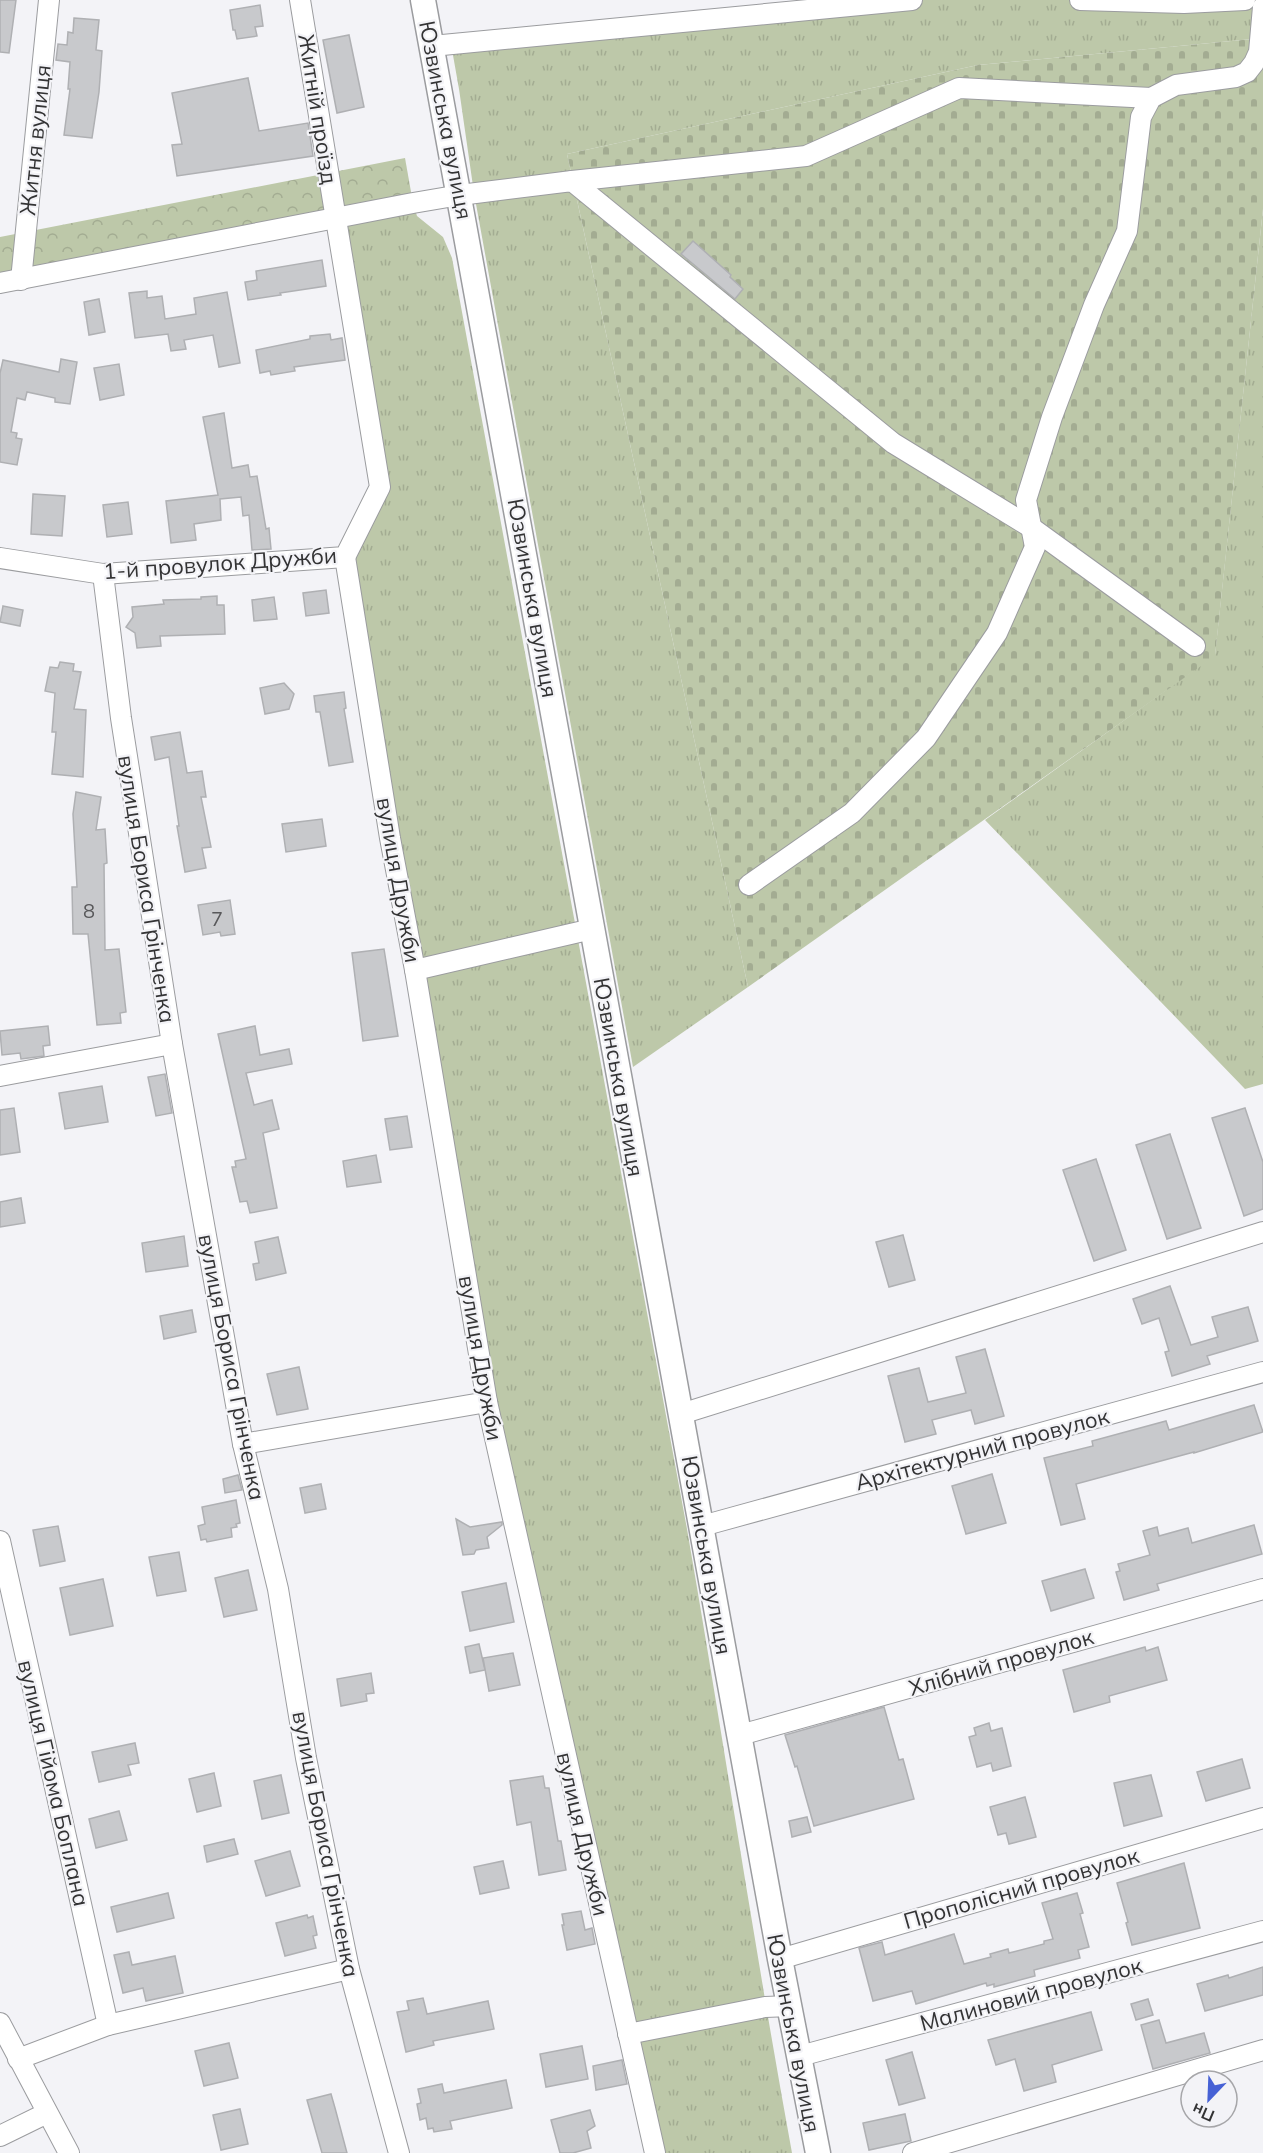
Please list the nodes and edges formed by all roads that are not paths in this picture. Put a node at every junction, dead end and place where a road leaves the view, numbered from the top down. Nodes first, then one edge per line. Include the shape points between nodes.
1 (49, 0) edge
2 (300, 0) edge
3 (423, 0) edge
4 (912, 0) edge
5 (1080, 0) edge
6 (1245, 0) edge
7 (1263, 7) edge
8 (432, 46) junction
9 (1150, 98) junction
10 (572, 181) junction
11 (460, 195) junction
12 (336, 219) junction
13 (21, 280) junction
14 (0, 283) edge
15 (1032, 528) junction
16 (345, 557) junction
17 (0, 558) edge
18 (103, 574) junction
19 (1195, 646) dead end
20 (749, 885) dead end
21 (592, 929) junction
22 (416, 970) junction
23 (172, 1044) junction
24 (0, 1076) edge
25 (1263, 1232) edge
26 (1263, 1372) edge
27 (487, 1402) junction
28 (681, 1414) junction
29 (243, 1444) junction
30 (702, 1526) junction
31 (0, 1541) edge
32 (1263, 1589) edge
33 (740, 1735) junction
34 (1263, 1818) edge
35 (1263, 1931) edge
36 (780, 1959) junction
37 (350, 1969) junction
38 (789, 2006) junction
39 (0, 2023) edge
40 (108, 2025) junction
41 (628, 2034) junction
42 (1263, 2050) edge
43 (800, 2056) junction
44 (18, 2059) junction
45 (47, 2113) junction
46 (0, 2136) edge
47 (69, 2153) edge
48 (399, 2153) edge
49 (655, 2153) edge
50 (818, 2153) edge
51 (913, 2153) edge

1 - 13 street, Житня вулиця
2 - 12 street, Житній проїзд
3 - 8 main road, Юзвинська вулиця
4 - 8 street
5 - 6 street
7 - 9 street via 1258,52 1247,72 1176,85
8 - 11 main road, Юзвинська вулиця
9 - 10 street via 959,88 806,156
9 - 15 street via 1142,117 1127,231 1094,305 1026,500
10 - 11 street
10 - 15 street via 893,444
11 - 12 street
11 - 21 main road, Юзвинська вулиця
12 - 13 street
12 - 16 street, 1-й провулок Дружби via 380,487
13 - 14 street
15 - 19 street
15 - 20 street via 1035,547 998,633 926,738 852,813
16 - 18 street, 1-й провулок Дружби
16 - 22 street, вулиця Дружби via 390,838
17 - 18 street, 1-й провулок Дружби
18 - 23 street, вулиця Бориса Грінченка via 121,718
21 - 22 street
21 - 28 main road, Юзвинська вулиця
22 - 27 street, вулиця Дружби
23 - 24 street
23 - 29 street, вулиця Бориса Грінченка
25 - 28 street
26 - 30 street, Архітектурний провулок
27 - 29 street
27 - 41 street, вулиця Дружби
28 - 30 main road, Юзвинська вулиця
29 - 37 street, вулиця Бориса Грінченка via 278,1589 306,1758
30 - 33 main road, Юзвинська вулиця
31 - 40 street, вулиця Гійома Боплана
32 - 33 street, Хлібний провулок
33 - 36 main road, Юзвинська вулиця
34 - 36 street, Прополісний провулок
35 - 43 street, Малиновий провулок
36 - 38 main road, Юзвинська вулиця
37 - 40 street
37 - 48 street, вулиця Бориса Грінченка
38 - 41 street via 765,2007
38 - 43 main road, Юзвинська вулиця
39 - 44 street
40 - 44 street
41 - 49 street, вулиця Дружби
42 - 51 street
43 - 50 main road, Юзвинська вулиця
44 - 45 street
45 - 46 street
45 - 47 street

